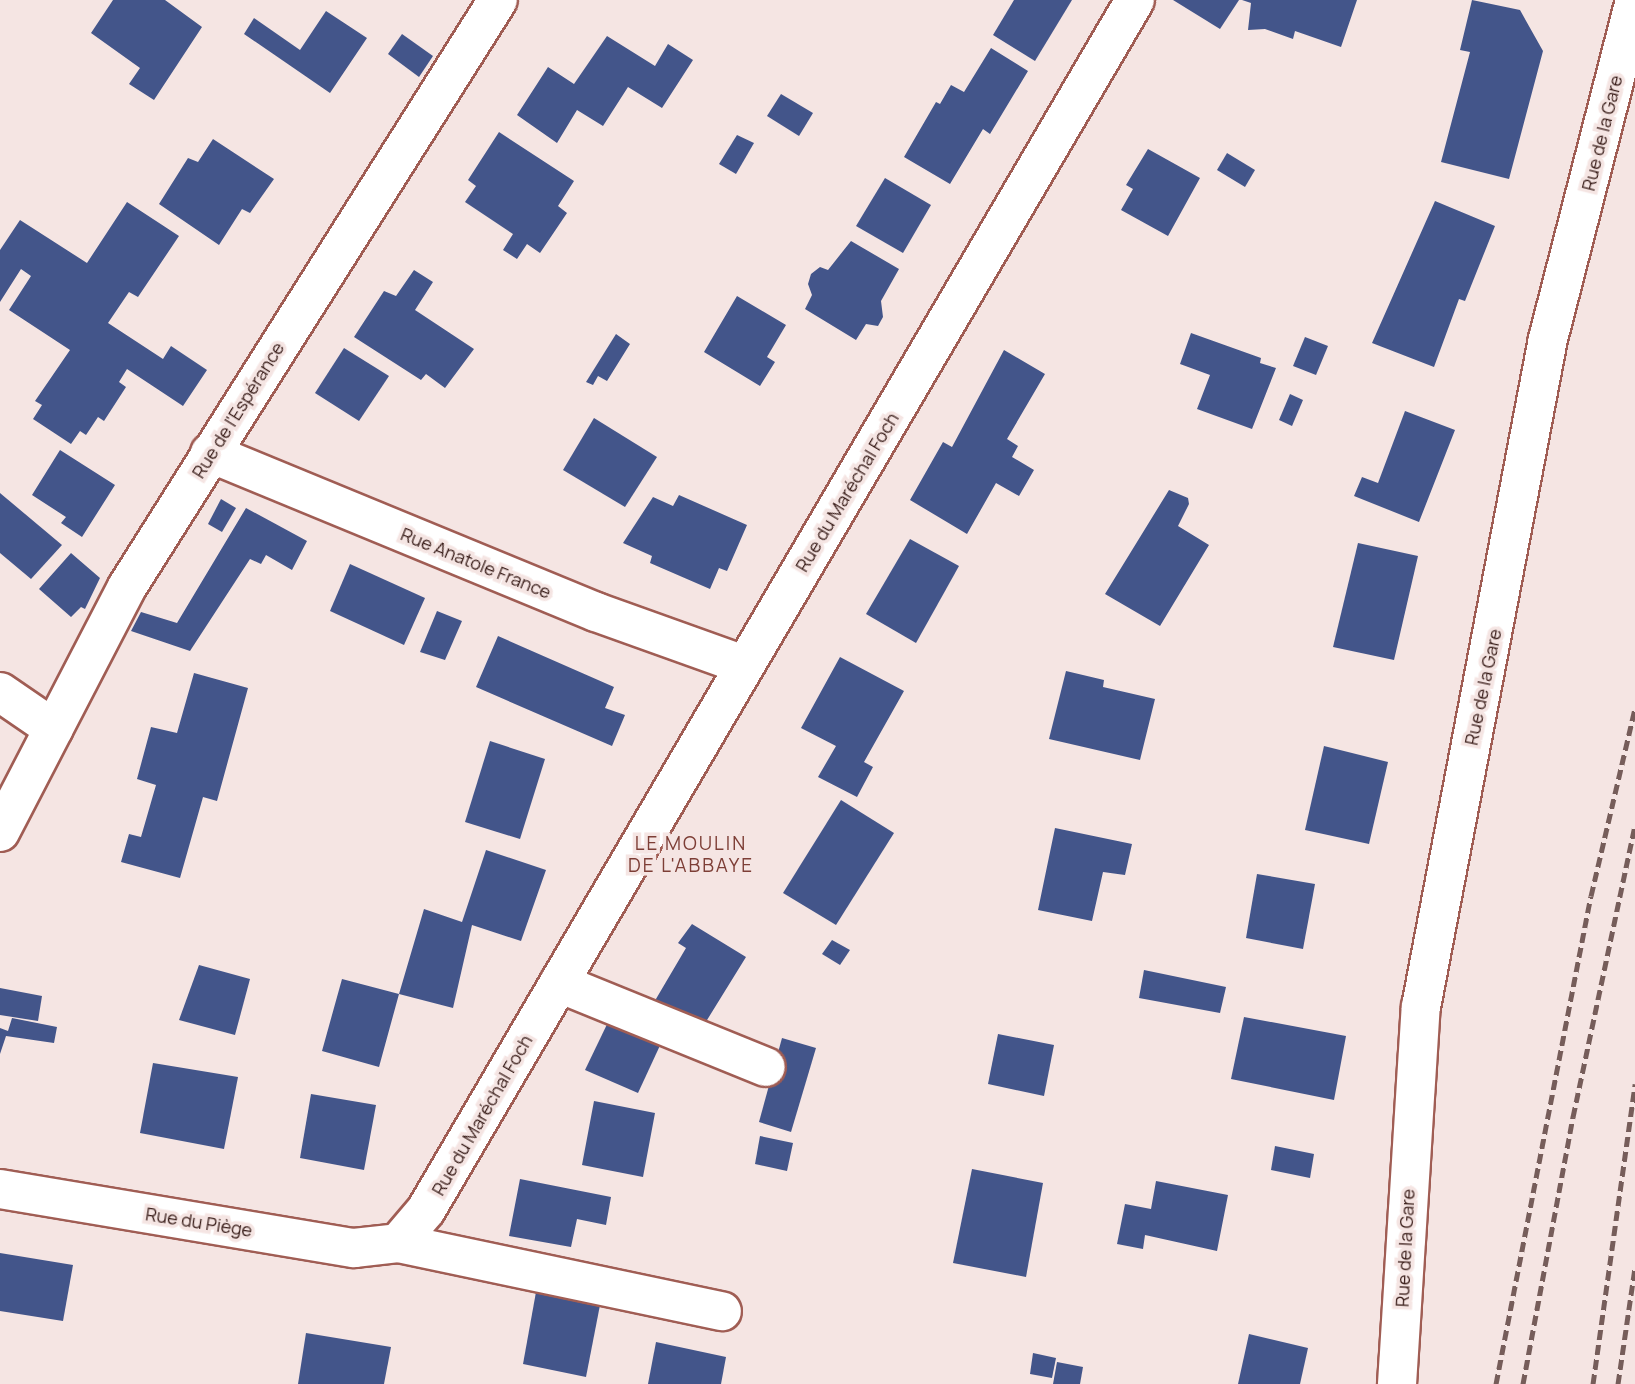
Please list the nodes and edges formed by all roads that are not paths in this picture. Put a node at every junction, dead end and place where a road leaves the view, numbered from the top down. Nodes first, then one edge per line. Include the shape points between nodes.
1 (498, 0) edge
2 (1135, 0) edge
3 (1635, 1) edge
4 (210, 453) junction
5 (744, 665) junction
6 (0, 692) edge
7 (54, 729) junction
8 (0, 832) edge
9 (559, 983) junction
10 (766, 1067) dead end
11 (0, 1189) edge
12 (398, 1243) junction
13 (722, 1311) dead end
14 (1397, 1384) edge

1 - 4 street, Rue de l'Espérance
2 - 5 street, Rue du Maréchal Foch via 1035,177
3 - 14 street, Rue de la Gare via 1548,339 1421,1007
4 - 5 street, Rue Anatole France via 596,612
4 - 7 street, Rue de l'Espérance via 127,587
5 - 9 street, Rue du Maréchal Foch
6 - 7 street
7 - 8 street, Rue de l'Espérance
9 - 10 street
9 - 12 street, Rue du Maréchal Foch via 426,1210
11 - 12 street, Rue du Piège via 354,1248
12 - 13 street, Rue du Piège

